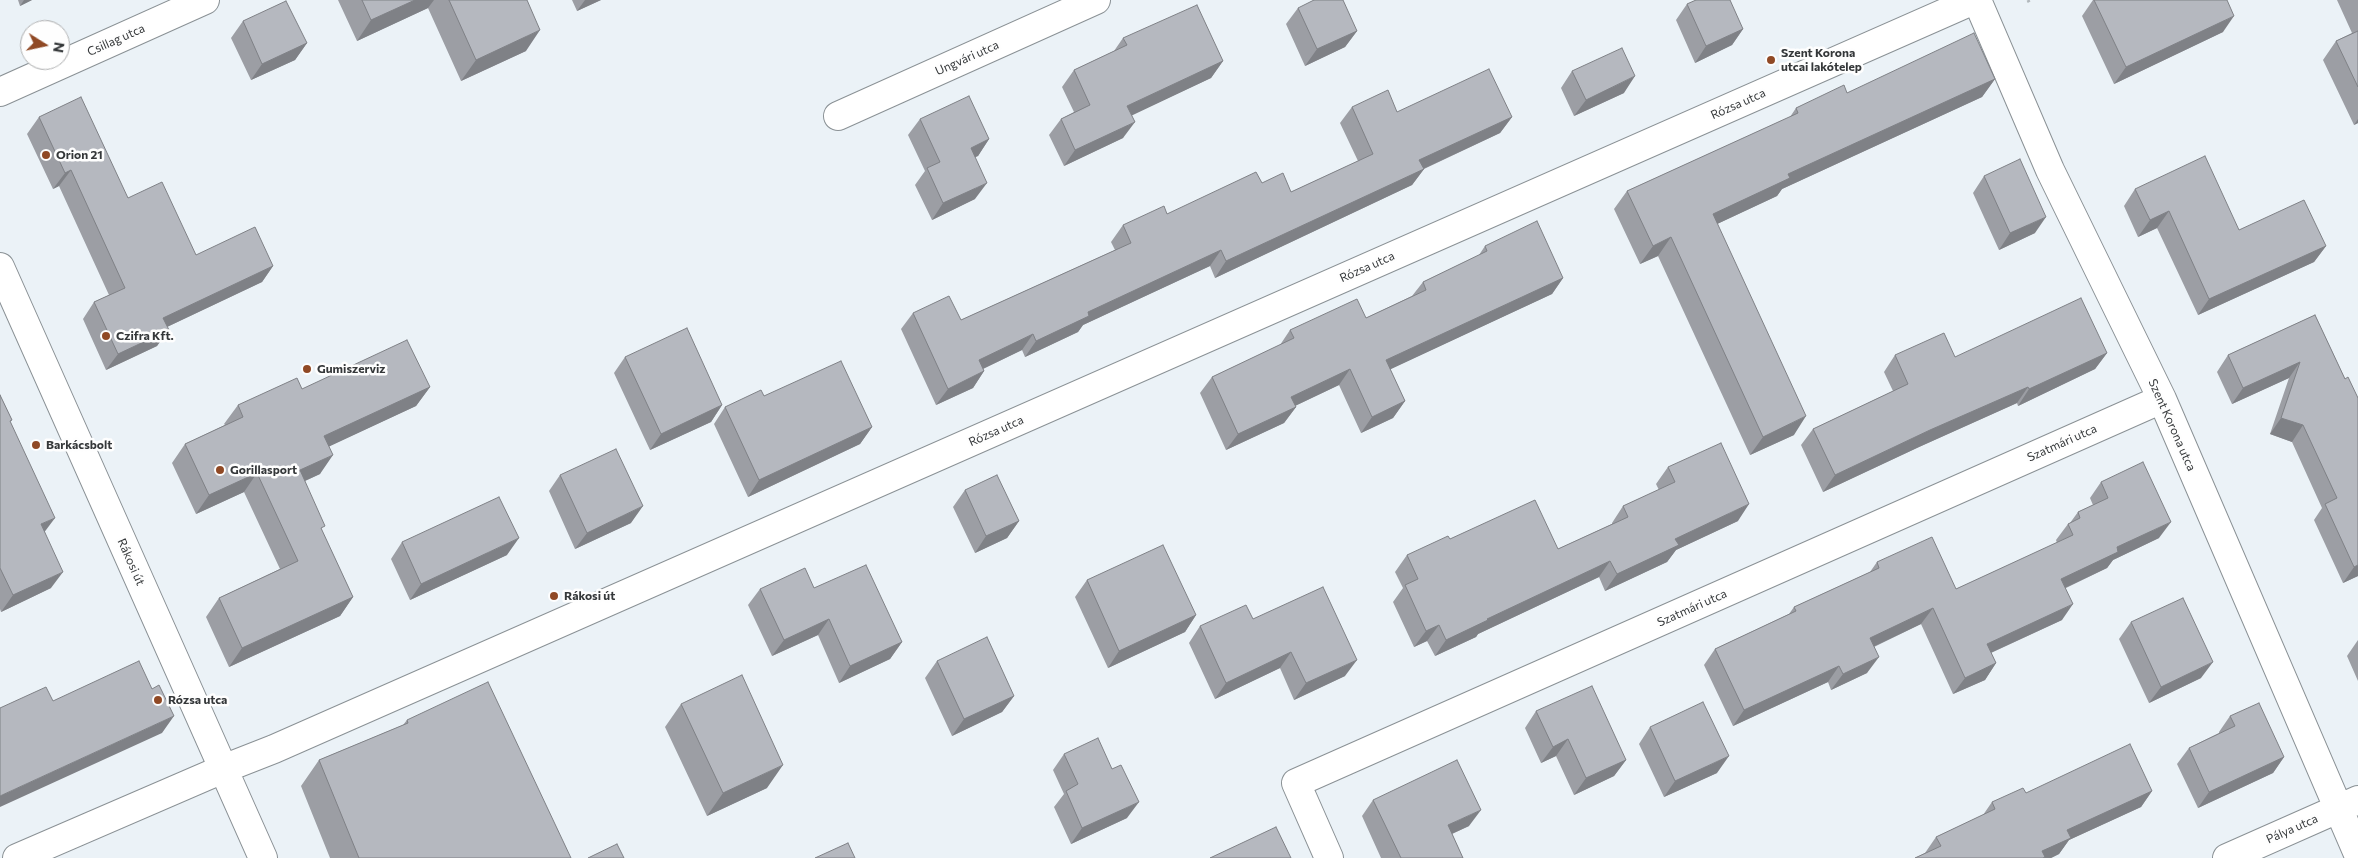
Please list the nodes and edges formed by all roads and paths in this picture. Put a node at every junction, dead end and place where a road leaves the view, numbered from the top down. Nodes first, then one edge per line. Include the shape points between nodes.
1 (205, 0) edge
2 (1096, 0) edge
3 (1976, 0) edge
4 (0, 92) edge
5 (838, 116) dead end
6 (0, 267) edge
7 (2162, 399) junction
8 (223, 769) junction
9 (2348, 804) edge
10 (2358, 854) edge
11 (17, 858) edge
12 (263, 858) edge
13 (1329, 858) edge
14 (2227, 858) edge

1 - 4 street, Csillag utca
2 - 5 street, Ungvári utca
3 - 7 street, Szent Korona utca via 2050,170
3 - 8 street, Rózsa utca
6 - 8 street, Rákosi út
7 - 9 street, Szent Korona utca
7 - 13 street, Szatmári utca via 1296,783
8 - 11 street, Rózsa utca
8 - 12 street, Rákosi út
9 - 10 street, Szent Korona utca
9 - 14 street, Pálya utca

